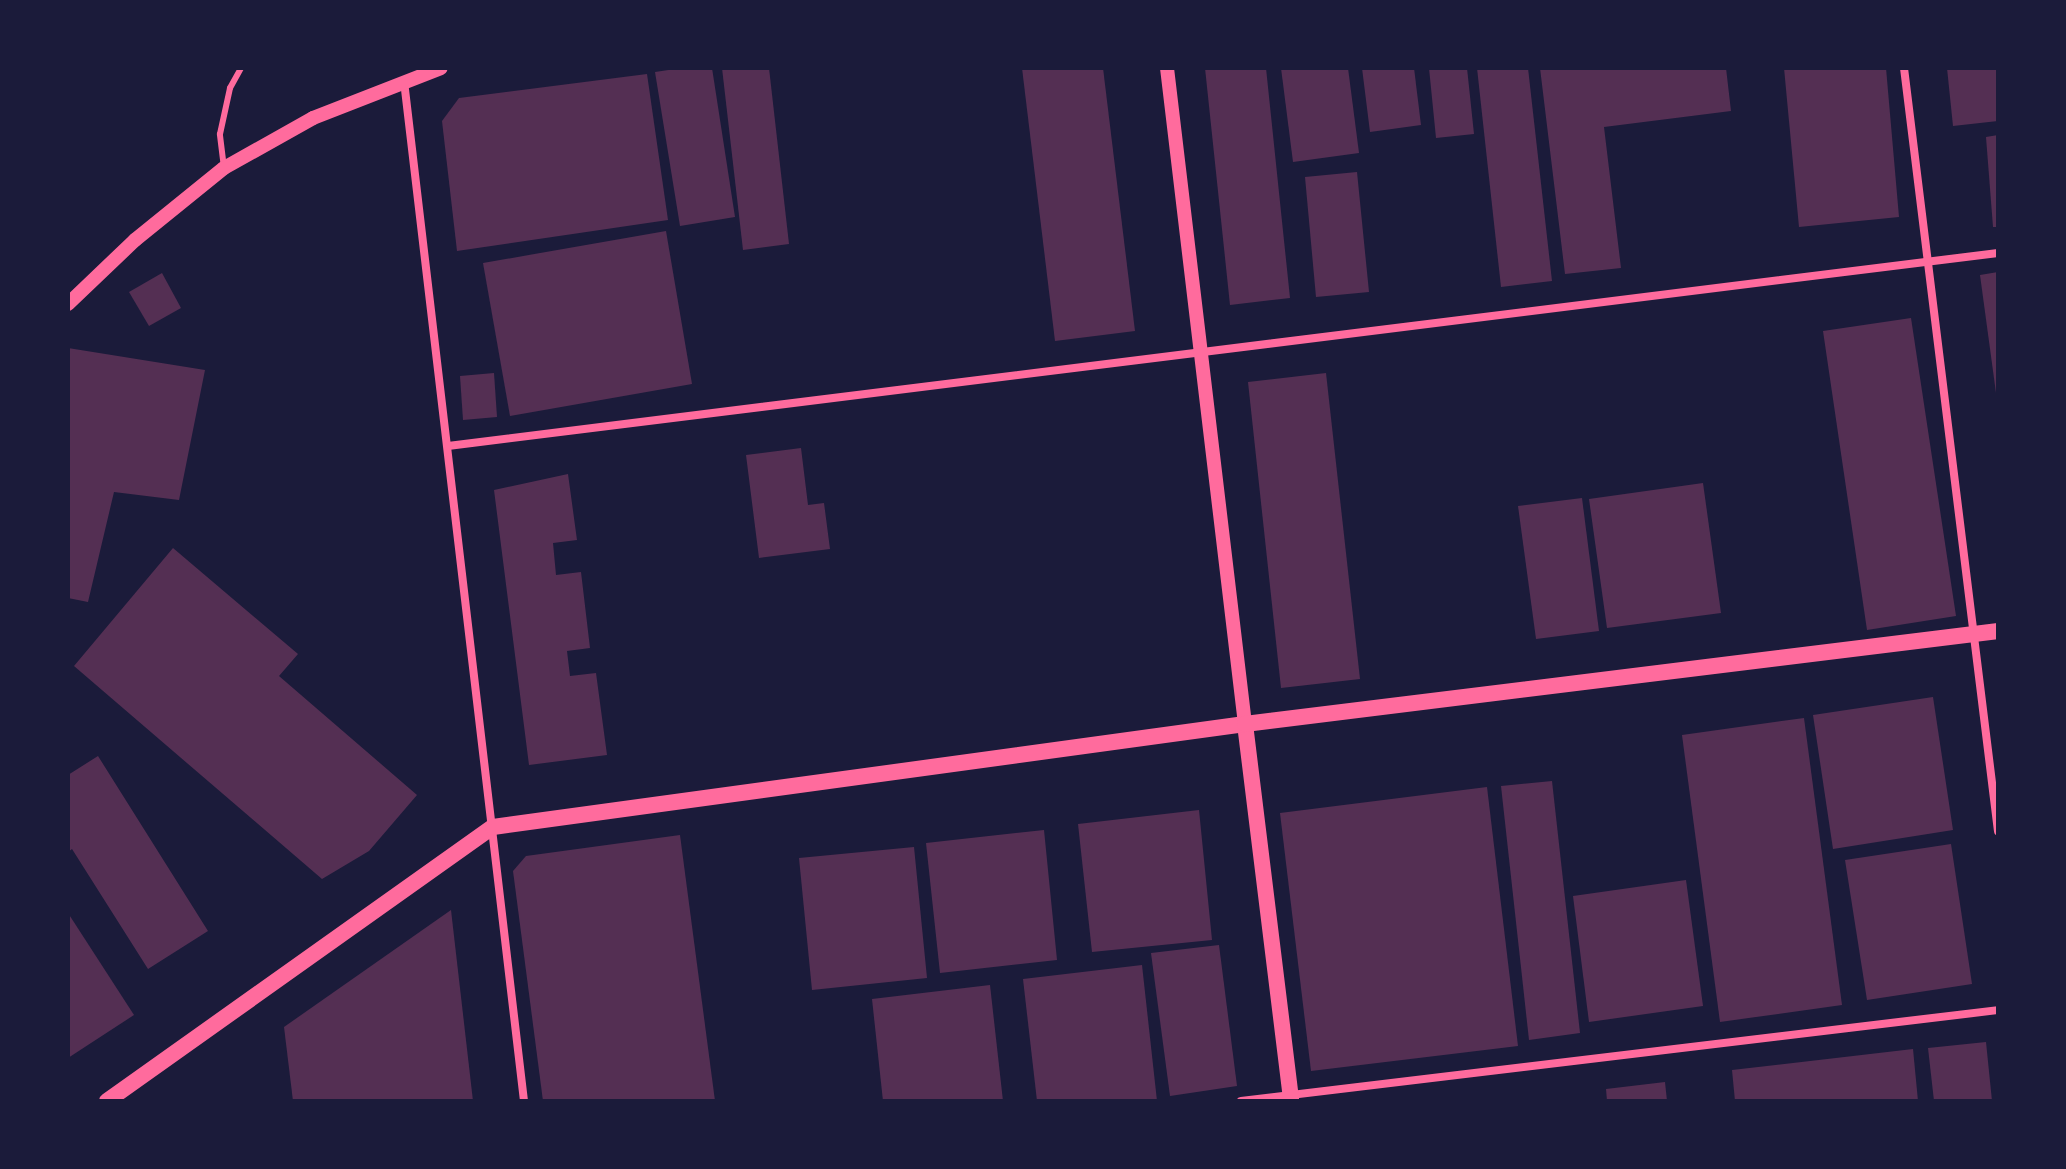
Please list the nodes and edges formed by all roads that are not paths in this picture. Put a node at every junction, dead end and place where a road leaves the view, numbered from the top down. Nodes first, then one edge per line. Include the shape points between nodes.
1 (241, 68) edge
2 (441, 68) edge
3 (1167, 68) edge
4 (1904, 68) edge
5 (404, 79) junction
6 (224, 168) junction
7 (1998, 253) edge
8 (1928, 261) junction
9 (68, 304) edge
10 (1202, 353) junction
11 (448, 446) junction
12 (1998, 631) edge
13 (1974, 634) junction
14 (1245, 724) junction
15 (493, 827) junction
16 (1998, 831) edge
17 (1998, 1010) edge
18 (1291, 1098) edge
19 (107, 1101) edge
20 (524, 1101) edge
21 (1241, 1101) edge

1 - 6 lane via 230,88 220,134
2 - 5 street
3 - 10 street
4 - 8 street
5 - 6 street via 313,118
5 - 11 street
6 - 9 street via 135,240
7 - 8 street
8 - 10 street
8 - 13 street
10 - 11 street
10 - 14 street
11 - 15 street
12 - 13 main road
13 - 14 main road
13 - 16 street
14 - 15 main road
14 - 18 main road
15 - 19 main road
15 - 20 street
17 - 18 street
18 - 21 street

